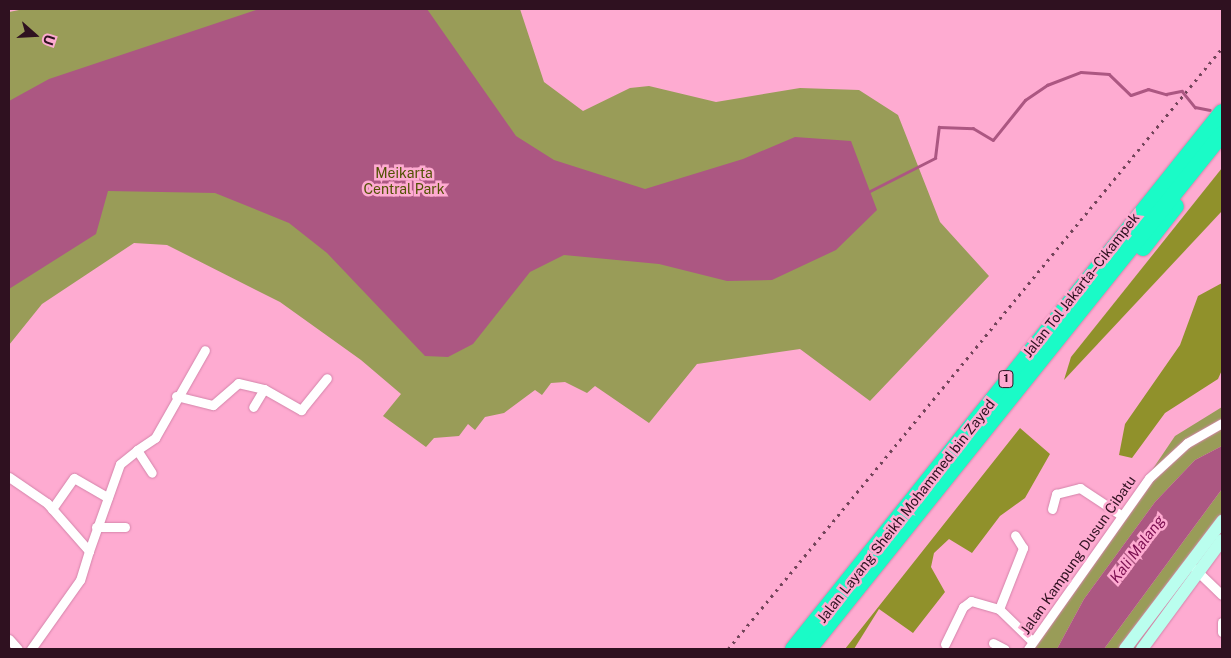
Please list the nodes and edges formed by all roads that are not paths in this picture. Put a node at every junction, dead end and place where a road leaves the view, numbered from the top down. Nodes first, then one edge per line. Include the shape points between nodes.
1 (1222, 113) edge
2 (1222, 134) edge
3 (1222, 151) edge
4 (205, 350) dead end
5 (327, 378) dead end
6 (264, 389) junction
7 (176, 396) junction
8 (253, 407) dead end
9 (1222, 423) edge
10 (137, 450) junction
11 (152, 473) dead end
12 (9, 477) edge
13 (108, 498) junction
14 (1052, 508) dead end
15 (52, 509) junction
16 (1120, 515) junction
17 (1222, 521) edge
18 (96, 527) junction
19 (125, 527) dead end
20 (1015, 535) dead end
21 (1222, 540) edge
22 (89, 551) junction
23 (1193, 567) junction
24 (1222, 595) edge
25 (999, 609) junction
26 (1222, 622) edge
27 (1222, 632) edge
28 (993, 643) dead end
29 (945, 644) dead end
30 (1031, 647) edge
31 (1134, 648) edge
32 (31, 649) edge
33 (794, 649) edge
34 (809, 649) edge
35 (820, 649) edge
36 (1005, 649) edge

1 - 33 highway, Jalan Layang Sheikh Mohammed bin Zayed / 1
2 - 34 highway, Jalan Layang Sheikh Mohammed bin Zayed / 1
3 - 35 highway, Jalan Tol Jakarta–Cikampek / 1
4 - 7 street
5 - 6 street via 301,410
6 - 7 street via 234,384 213,405
6 - 8 street
7 - 10 street via 155,438
9 - 16 street, Jalan Kampung Dusun Cibatu via 1179,450 1149,478
10 - 11 street
10 - 13 street via 120,464
12 - 15 street
13 - 15 street via 74,478
13 - 18 street
14 - 16 street via 1056,494 1080,488
15 - 22 street
16 - 30 street, Jalan Kampung Dusun Cibatu
17 - 23 main road
18 - 19 street
18 - 22 street
20 - 25 street via 1023,548
21 - 23 main road
22 - 32 street via 80,580
23 - 24 street
23 - 31 main road
25 - 29 street via 966,602
25 - 30 street
26 - 27 street
28 - 36 street

